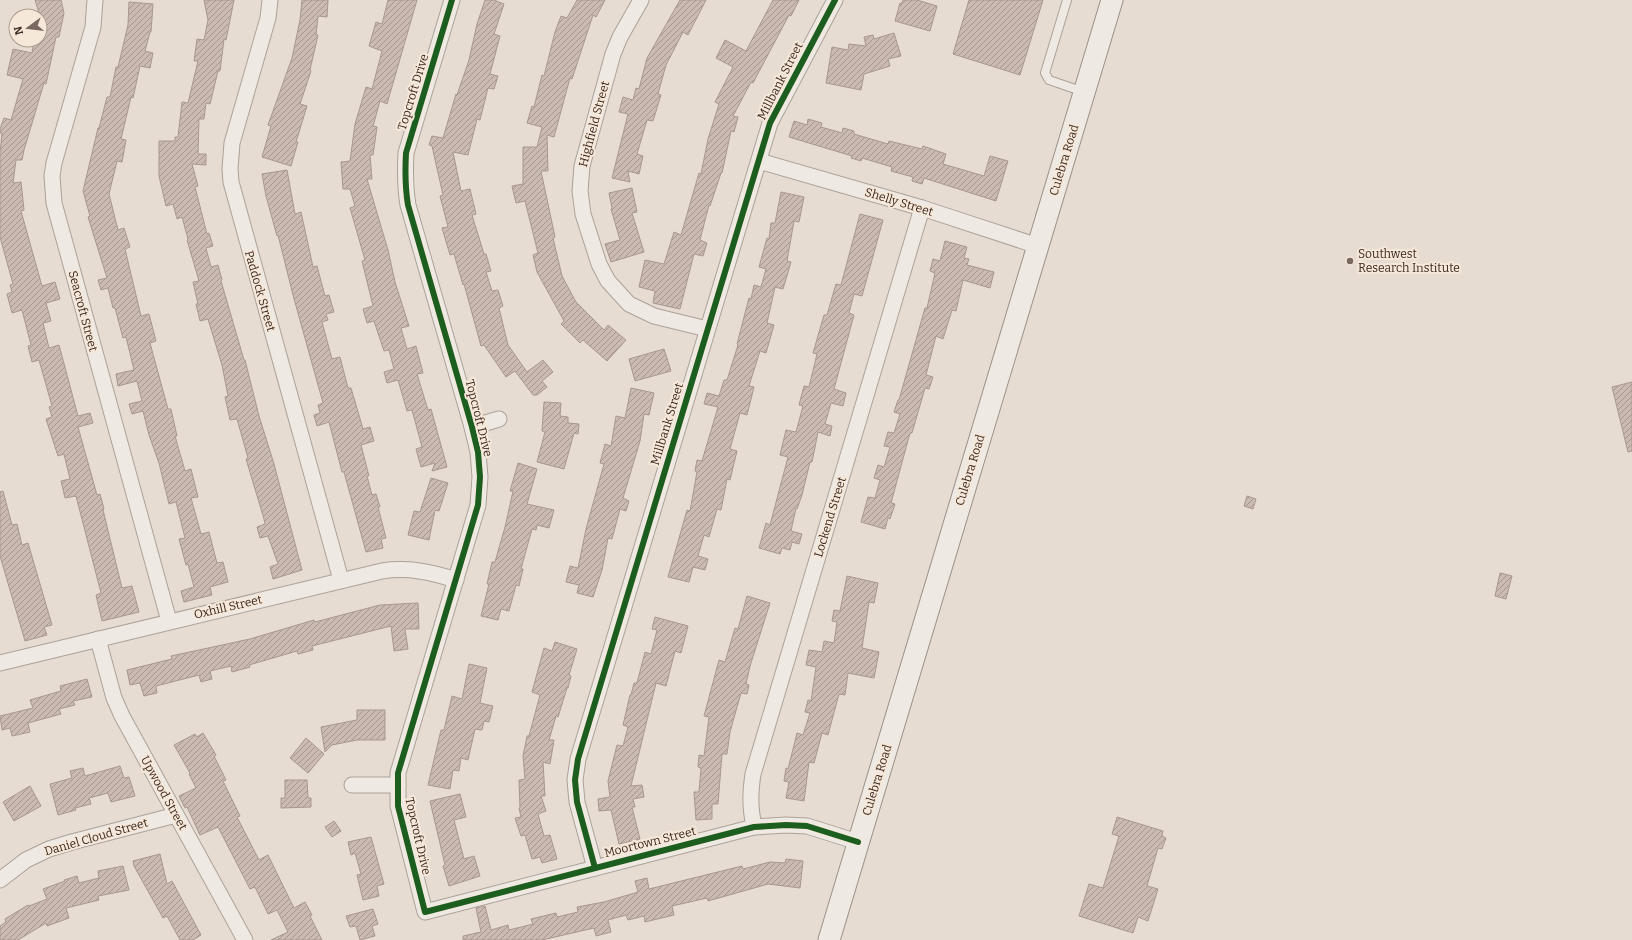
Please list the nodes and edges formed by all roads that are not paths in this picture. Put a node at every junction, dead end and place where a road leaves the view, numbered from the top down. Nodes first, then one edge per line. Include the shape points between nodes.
1 (95, 0) edge
2 (270, 0) edge
3 (452, 0) edge
4 (641, 0) edge
5 (836, 0) edge
6 (1067, 0) edge
7 (1112, 0) edge
8 (1084, 92) junction
9 (759, 161) junction
10 (922, 208) junction
11 (1038, 246) junction
12 (707, 329) junction
13 (499, 419) dead end
14 (472, 428) junction
15 (341, 580) junction
16 (456, 580) junction
17 (169, 621) junction
18 (98, 639) junction
19 (0, 663) edge
20 (352, 785) dead end
21 (398, 785) junction
22 (176, 816) junction
23 (754, 827) junction
24 (858, 842) junction
25 (595, 868) junction
26 (0, 880) edge
27 (425, 912) joint
28 (245, 940) edge
29 (829, 940) edge

1 - 17 street, Seacroft Street via 93,27 54,163 54,202
2 - 15 street, Paddock Street via 268,18 232,143 231,182
3 - 14 street, Topcroft Drive via 406,153 405,178 408,205
4 - 12 street, Highfield Street via 613,54 582,166 580,191 583,214 599,264 608,280 629,304 654,316
5 - 9 street, Millbank Street via 774,113
6 - 8 lane via 1045,73 1049,80
7 - 8 main road, Culebra Road
8 - 11 main road, Culebra Road
9 - 10 street, Shelly Street
9 - 12 street, Millbank Street
10 - 11 street, Shelly Street
10 - 23 street, Lockend Street via 753,774 750,808
11 - 24 main road, Culebra Road
12 - 25 street, Millbank Street via 578,759 575,780 577,802
13 - 14 street, Topcroft Drive
14 - 16 street, Topcroft Drive via 478,452 480,477 478,505
15 - 16 street, Oxhill Street via 382,571 410,569
15 - 17 street, Oxhill Street
16 - 21 street, Topcroft Drive via 401,762
17 - 18 street, Oxhill Street
18 - 19 street, Oxhill Street
18 - 22 street, Upwood Street via 114,698
20 - 21 street, Topcroft Drive
21 - 27 street, Topcroft Drive via 398,806
22 - 26 street, Daniel Cloud Street via 48,849 26,860
22 - 28 street, Upwood Street
23 - 24 street, Moortown Street via 807,826
23 - 25 street, Moortown Street
24 - 29 main road, Culebra Road
25 - 27 street, Moortown Street

